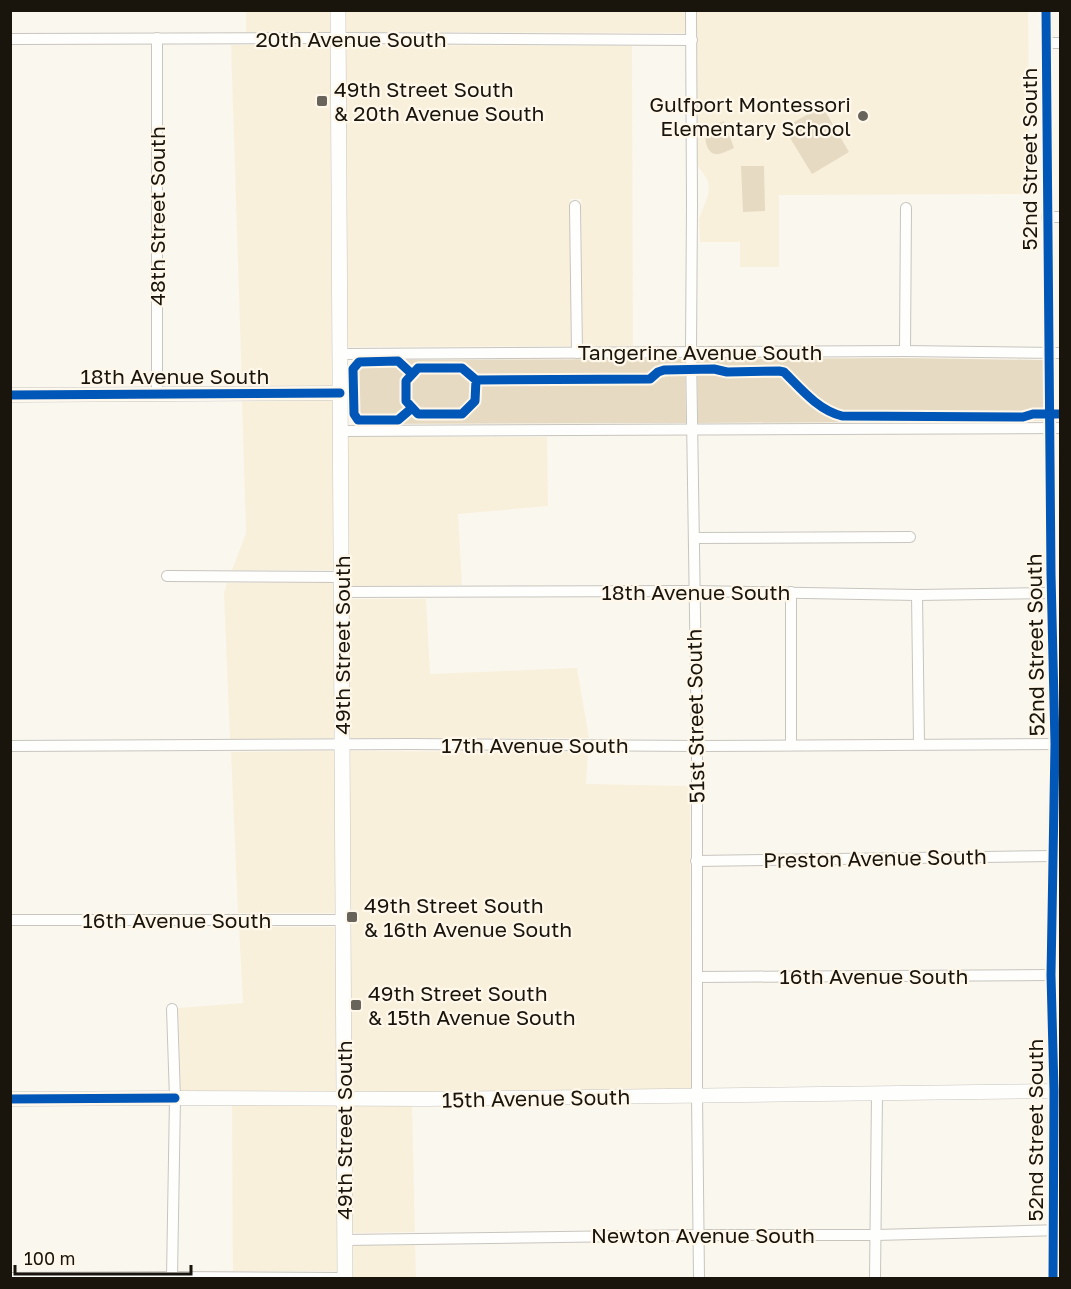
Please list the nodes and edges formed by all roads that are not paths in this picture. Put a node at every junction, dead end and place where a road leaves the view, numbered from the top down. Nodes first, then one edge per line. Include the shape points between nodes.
1 (338, 10) edge
2 (691, 10) edge
3 (1046, 10) edge
4 (157, 38) junction
5 (339, 38) junction
6 (10, 39) edge
7 (692, 40) junction
8 (1046, 44) junction
9 (1060, 44) edge
10 (575, 206) dead end
11 (906, 208) dead end
12 (1047, 217) junction
13 (1060, 217) edge
14 (905, 351) junction
15 (577, 352) junction
16 (691, 352) junction
17 (1055, 353) edge
18 (340, 354) junction
19 (340, 393) junction
20 (158, 394) junction
21 (10, 395) edge
22 (1055, 428) edge
23 (692, 429) junction
24 (340, 431) junction
25 (910, 537) dead end
26 (694, 538) junction
27 (1056, 573) edge
28 (167, 576) dead end
29 (341, 577) junction
30 (694, 591) junction
31 (341, 592) junction
32 (791, 592) junction
33 (1052, 593) junction
34 (917, 595) junction
35 (919, 744) junction
36 (1058, 744) edge
37 (342, 745) junction
38 (792, 745) junction
39 (10, 746) edge
40 (697, 746) junction
41 (1054, 856) junction
42 (696, 861) junction
43 (10, 920) edge
44 (343, 920) junction
45 (1056, 923) edge
46 (1051, 975) junction
47 (697, 977) junction
48 (172, 1010) dead end
49 (1057, 1091) edge
50 (877, 1094) junction
51 (697, 1095) junction
52 (175, 1098) junction
53 (10, 1099) edge
54 (344, 1099) junction
55 (1057, 1230) edge
56 (699, 1235) junction
57 (876, 1235) junction
58 (345, 1239) junction
59 (172, 1277) junction
60 (10, 1278) edge
61 (116, 1278) edge
62 (345, 1278) edge
63 (699, 1278) edge
64 (875, 1278) edge
65 (1053, 1278) edge

1 - 5 main road, 49th Street South
2 - 7 street, 51st Street South
3 - 8 street, 52nd Street South
4 - 5 street, 20th Avenue South
4 - 6 street, 20th Avenue South
4 - 20 street, 48th Street South
5 - 7 street, 20th Avenue South
5 - 18 main road, 49th Street South
7 - 16 street, 51st Street South
8 - 9 street
8 - 12 street, 52nd Street South
10 - 15 street
11 - 14 street
12 - 13 street
12 - 17 street, 52nd Street South
14 - 16 street, Tangerine Avenue South
14 - 17 street, Tangerine Avenue South
15 - 16 street, Tangerine Avenue South
15 - 18 street, Tangerine Avenue South
16 - 23 street, 51st Street South
17 - 22 street, 52nd Street South
18 - 19 main road, 49th Street South
19 - 20 street, 18th Avenue South
19 - 24 main road, 49th Street South
20 - 21 street, 18th Avenue South
22 - 23 street
22 - 27 street, 52nd Street South
23 - 24 street
23 - 26 street, 51st Street South
24 - 29 main road, 49th Street South
25 - 26 street
26 - 30 street, 51st Street South
27 - 33 street, 52nd Street South
28 - 29 street
29 - 31 main road, 49th Street South
30 - 31 street, 18th Avenue South
30 - 32 street, 18th Avenue South
30 - 40 street, 51st Street South
31 - 37 main road, 49th Street South
32 - 34 street, 18th Avenue South
32 - 38 street
33 - 34 street, 18th Avenue South
33 - 36 street, 52nd Street South
34 - 35 street
35 - 36 street, 17th Avenue South
35 - 38 street, 17th Avenue South
36 - 41 street, 52nd Street South
37 - 39 street, 17th Avenue South
37 - 40 street, 17th Avenue South
37 - 44 main road, 49th Street South
38 - 40 street, 17th Avenue South
40 - 42 street, 51st Street South
41 - 42 street, Preston Avenue South
41 - 45 street, 52nd Street South
42 - 47 street, 51st Street South
43 - 44 street, 16th Avenue South
44 - 54 main road, 49th Street South
45 - 46 street, 52nd Street South
46 - 47 street, 16th Avenue South
46 - 49 street, 52nd Street South
47 - 51 street, 51st Street South
48 - 52 street
49 - 50 street, 15th Avenue South
49 - 55 street, 52nd Street South
50 - 51 street, 15th Avenue South
50 - 57 street
51 - 54 street, 15th Avenue South
51 - 56 street, 51st Street South
52 - 53 street, 15th Avenue South
52 - 54 street, 15th Avenue South
52 - 59 street
54 - 58 main road, 49th Street South
55 - 57 street, Newton Avenue South
55 - 65 street, 52nd Street South
56 - 57 street, Newton Avenue South
56 - 58 street, Newton Avenue South
56 - 63 street, 51st Street South
57 - 64 street
58 - 62 main road, 49th Street South
59 - 61 street
59 - 62 street
60 - 61 street

